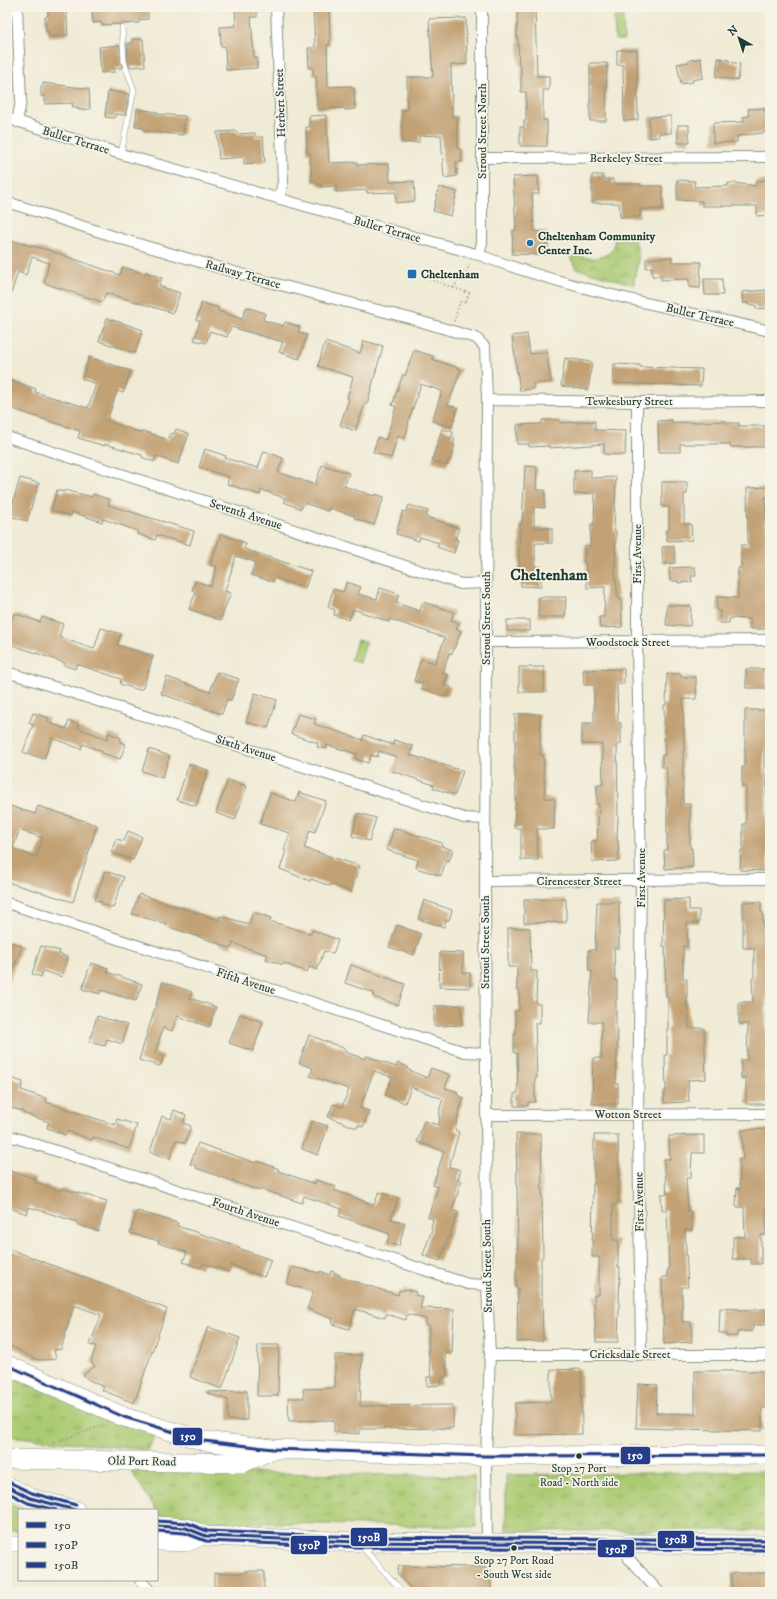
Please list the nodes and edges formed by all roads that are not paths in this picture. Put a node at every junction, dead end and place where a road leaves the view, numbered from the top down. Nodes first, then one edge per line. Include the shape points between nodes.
1 (17, 7) edge
2 (276, 7) edge
3 (482, 7) edge
4 (122, 27) dead end
5 (7, 118) edge
6 (18, 122) junction
7 (121, 154) junction
8 (770, 157) edge
9 (482, 158) junction
10 (280, 199) junction
11 (7, 202) edge
12 (478, 255) junction
13 (770, 331) edge
14 (481, 342) joint
15 (487, 400) junction
16 (770, 400) edge
17 (637, 402) junction
18 (7, 437) edge
19 (485, 583) junction
20 (770, 640) edge
21 (486, 642) junction
22 (637, 642) junction
23 (7, 672) edge
24 (485, 819) junction
25 (770, 879) edge
26 (641, 880) junction
27 (485, 881) junction
28 (7, 903) edge
29 (486, 1053) junction
30 (638, 1114) junction
31 (770, 1114) edge
32 (486, 1115) junction
33 (7, 1135) edge
34 (486, 1285) junction
35 (641, 1354) junction
36 (490, 1355) junction
37 (770, 1355) edge
38 (7, 1365) edge
39 (273, 1449) junction
40 (770, 1454) edge
41 (486, 1456) junction
42 (7, 1459) edge
43 (7, 1486) edge
44 (71, 1509) edge
45 (158, 1526) edge
46 (206, 1536) junction
47 (358, 1542) junction
48 (158, 1543) edge
49 (7, 1544) edge
50 (18, 1544) edge
51 (487, 1544) junction
52 (627, 1545) junction
53 (770, 1546) edge
54 (141, 1581) edge
55 (151, 1592) edge
56 (403, 1592) edge
57 (659, 1592) edge

1 - 6 street via 21,101
2 - 10 street, Herbert Street via 283,182
3 - 9 street, Stroud Street North
4 - 7 lane via 124,62 134,90
5 - 6 street, Buller Terrace
6 - 7 street, Buller Terrace
7 - 10 street, Buller Terrace
8 - 9 street, Berkeley Street
9 - 12 street, Stroud Street North via 482,243
10 - 12 street, Buller Terrace
11 - 14 street, Railway Terrace via 139,244 261,280 409,318 476,338
12 - 13 street, Buller Terrace via 577,286
14 - 15 street, Stroud Street South via 485,347 486,356
15 - 17 street, Tewkesbury Street
15 - 19 street, Stroud Street South
16 - 17 street, Tewkesbury Street
17 - 22 street, First Avenue
18 - 19 street, Seventh Avenue via 461,584
19 - 21 street, Stroud Street South
20 - 22 street, Woodstock Street
21 - 22 street, Woodstock Street
21 - 24 street, Stroud Street South
22 - 26 street, First Avenue
23 - 24 street, Sixth Avenue via 464,818
24 - 27 street, Stroud Street South
25 - 26 street, Cirencester Street
26 - 27 street, Cirencester Street
26 - 30 street, First Avenue
27 - 29 street, Stroud Street South
28 - 29 street, Fifth Avenue via 466,1052
29 - 32 street, Stroud Street South
30 - 31 street, Wotton Street
30 - 32 street, Wotton Street
30 - 35 street, First Avenue
32 - 34 street, Stroud Street South
33 - 34 street, Fourth Avenue via 468,1284
34 - 36 street, Stroud Street South
35 - 36 street, Cricksdale Street
35 - 37 street, Cricksdale Street
36 - 41 street, Stroud Street South
38 - 39 highway via 124,1417 204,1441
39 - 41 highway
39 - 42 highway, Old Port Road via 243,1463
40 - 41 highway
41 - 51 street, Stroud Street South
43 - 44 highway via 30,1498
45 - 46 highway via 186,1528
46 - 47 highway
46 - 48 main road via 187,1544
47 - 51 highway
47 - 56 lane
49 - 50 main road
51 - 52 highway
52 - 53 highway
52 - 57 street via 629,1559
54 - 55 street

